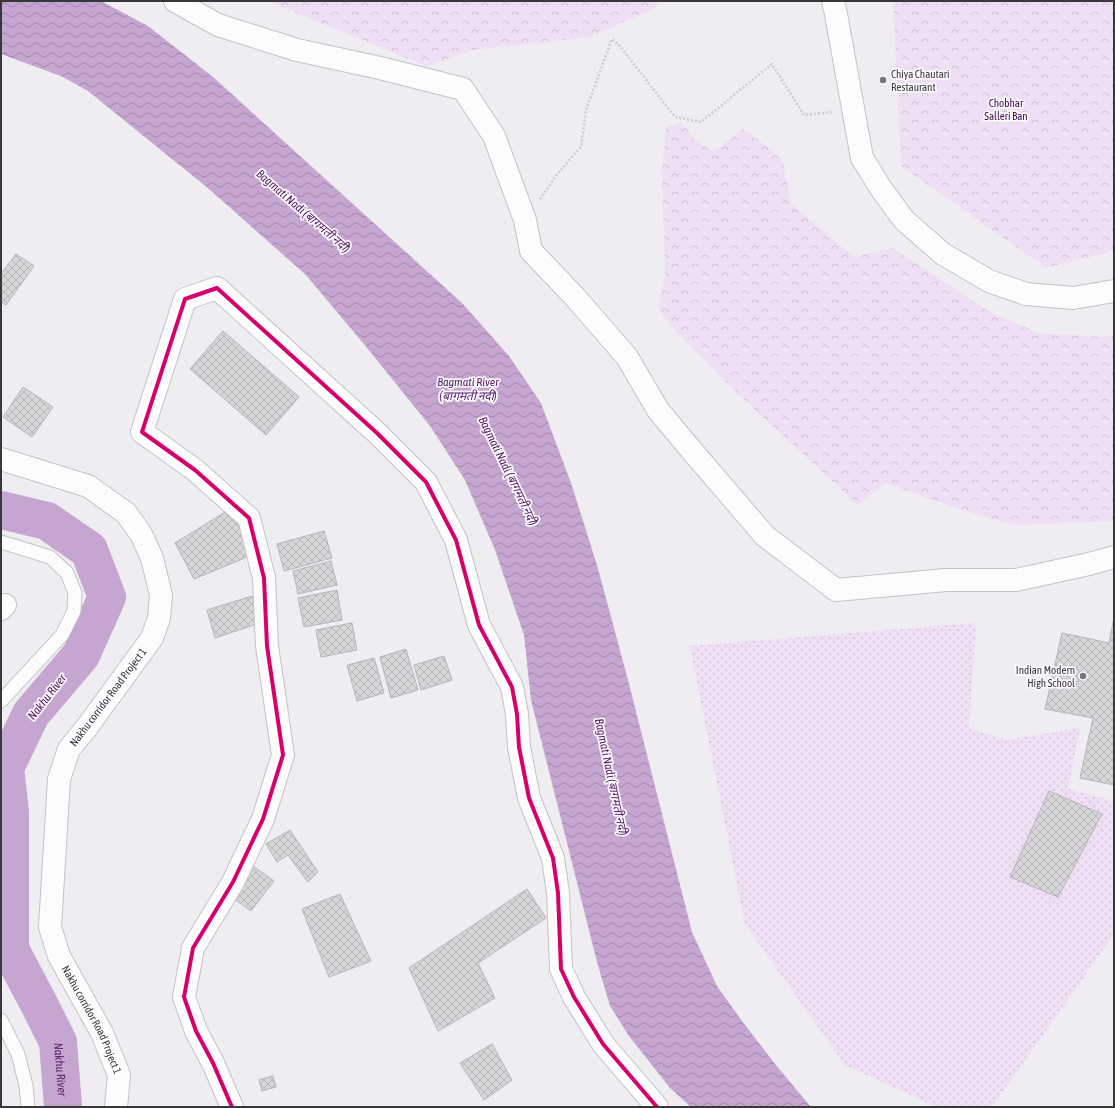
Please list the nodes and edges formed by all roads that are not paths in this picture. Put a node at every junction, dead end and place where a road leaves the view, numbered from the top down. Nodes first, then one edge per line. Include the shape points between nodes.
1 (175, 1) edge
2 (832, 1) edge
3 (1114, 291) edge
4 (1, 459) edge
5 (1, 542) edge
6 (1114, 557) edge
7 (1, 701) edge
8 (1, 1020) edge
9 (28, 1107) edge
10 (116, 1107) edge
11 (232, 1107) edge
12 (658, 1107) edge

1 - 6 street via 218,25 297,50 463,89 494,136 525,220 531,251 627,358 658,410 765,536 836,590 946,580 1016,580
2 - 3 street via 862,158 904,220 943,254 989,281 1026,294 1073,298
4 - 10 street, Nakhu corridor Road Project 1 via 88,486 126,512 141,534 152,558 161,595 159,618 152,638 69,749 59,779 50,927 59,956 102,1032 119,1075
5 - 7 lane via 50,558 67,573 76,593 74,611 62,635
8 - 9 lane via 18,1054
11 - 12 street via 196,1031 184,997 193,948 233,882 263,819 284,756 267,646 264,578 248,518 195,470 142,432 185,299 217,288 377,433 426,482 456,540 479,625 512,687 519,747 529,798 553,858 558,893 562,970 574,997 603,1044

